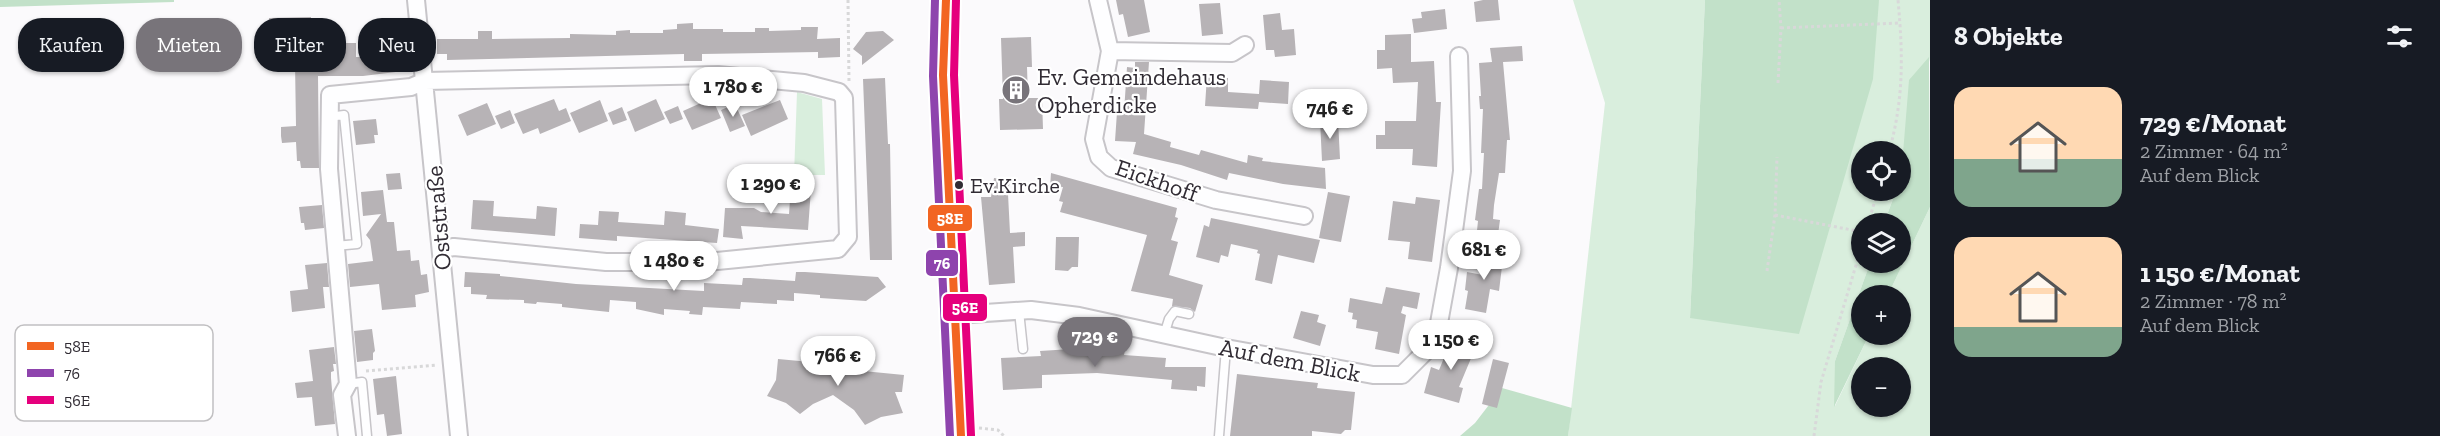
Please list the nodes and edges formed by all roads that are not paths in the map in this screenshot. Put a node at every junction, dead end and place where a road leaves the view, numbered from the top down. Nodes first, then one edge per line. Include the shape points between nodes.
1 (416, 0) edge
2 (946, 0) edge
3 (1098, 0) edge
4 (1245, 45) dead end
5 (1110, 51) junction
6 (1459, 56) dead end
7 (425, 81) junction
8 (1304, 216) dead end
9 (441, 249) junction
10 (1019, 311) junction
11 (1189, 314) dead end
12 (955, 315) junction
13 (1164, 334) junction
14 (1226, 348) junction
15 (1023, 349) dead end
16 (347, 378) junction
17 (969, 432) edge
18 (347, 436) edge
19 (367, 436) edge
20 (459, 436) edge
21 (1219, 436) edge

1 - 7 street, Oststraße
2 - 12 main road via 944,86
3 - 5 street, Eickhoff
4 - 5 street via 1232,53
5 - 8 street, Eickhoff via 1094,139 1099,158 1111,168 1216,200
6 - 14 street, Auf dem Blick via 1462,171 1439,323 1427,350 1402,375 1373,375
7 - 9 street, Oststraße
7 - 9 street via 718,75 804,84 839,92 844,98 848,237 838,249 707,262 606,262 454,247
7 - 16 street via 411,87 330,95 329,169
9 - 20 street, Oststraße
10 - 12 street, Auf dem Blick
10 - 13 street, Auf dem Blick via 1079,316
10 - 15 lane
11 - 13 lane via 1175,311
12 - 17 main road
13 - 14 street, Auf dem Blick
14 - 21 lane
16 - 18 street via 342,395
16 - 19 lane via 362,382

